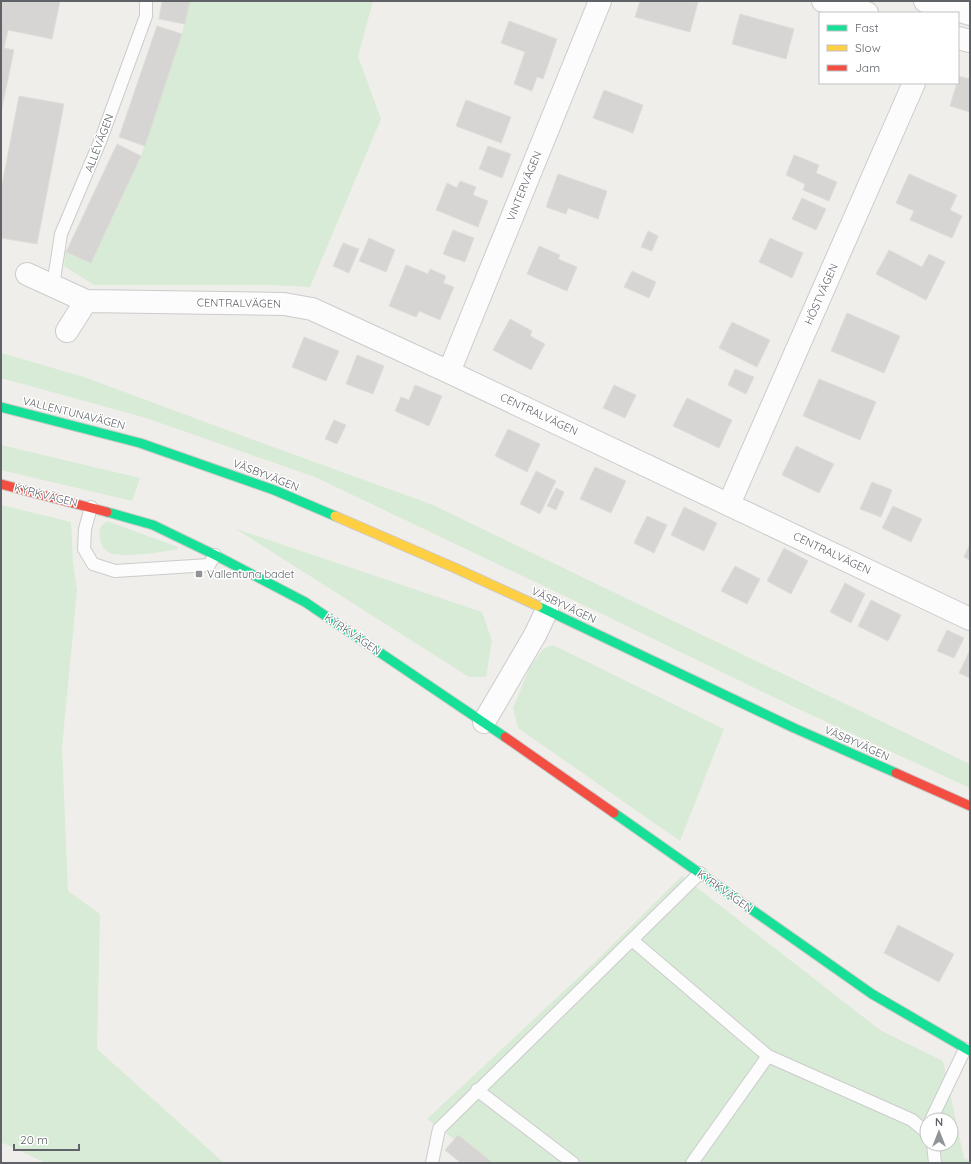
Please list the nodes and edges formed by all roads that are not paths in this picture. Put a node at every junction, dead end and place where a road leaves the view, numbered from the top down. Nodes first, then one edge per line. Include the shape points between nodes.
1 (146, 1) edge
2 (600, 1) edge
3 (823, 1) edge
4 (937, 7) edge
5 (863, 12) edge
6 (970, 14) edge
7 (959, 38) edge
8 (970, 41) edge
9 (914, 84) edge
10 (27, 274) dead end
11 (53, 286) junction
12 (86, 301) junction
13 (67, 332) dead end
14 (449, 372) junction
15 (1, 407) edge
16 (140, 443) joint
17 (1, 484) edge
18 (729, 504) junction
19 (92, 507) junction
20 (215, 554) junction
21 (547, 610) junction
22 (970, 619) edge
23 (484, 722) junction
24 (970, 806) edge
25 (700, 874) junction
26 (632, 940) junction
27 (967, 1050) edge
28 (768, 1056) junction
29 (477, 1090) junction
30 (936, 1112) edge
31 (919, 1124) edge
32 (934, 1152) edge
33 (432, 1163) edge
34 (573, 1163) edge
35 (692, 1163) edge
36 (935, 1163) edge

1 - 11 lane, ALLÉVÄGEN via 146,16 101,139 62,234
2 - 14 street, VINTERVÄGEN
3 - 5 street
4 - 6 street
7 - 8 street
9 - 18 street, HÖSTVÄGEN
10 - 11 street, CENTRALVÄGEN
11 - 12 street, CENTRALVÄGEN
12 - 13 street
12 - 14 street, CENTRALVÄGEN via 284,304 312,309
14 - 18 street, CENTRALVÄGEN
15 - 16 street, VALLENTUNAVÄGEN
16 - 21 street, VÄSBYVÄGEN via 274,490
17 - 19 street, KYRKVÄGEN
18 - 22 street, CENTRALVÄGEN
19 - 20 street, KYRKVÄGEN via 153,525
19 - 20 lane, KYRKVÄGEN via 85,529 84,549 93,564 115,571 209,565
20 - 23 street, KYRKVÄGEN via 305,602
21 - 23 street
21 - 24 street, VÄSBYVÄGEN via 794,728
23 - 25 street, KYRKVÄGEN
25 - 26 lane
25 - 27 street, KYRKVÄGEN via 872,994
26 - 28 lane
26 - 29 lane
27 - 30 lane
28 - 31 lane
28 - 35 lane
29 - 33 lane via 439,1129
29 - 34 lane
32 - 36 lane

